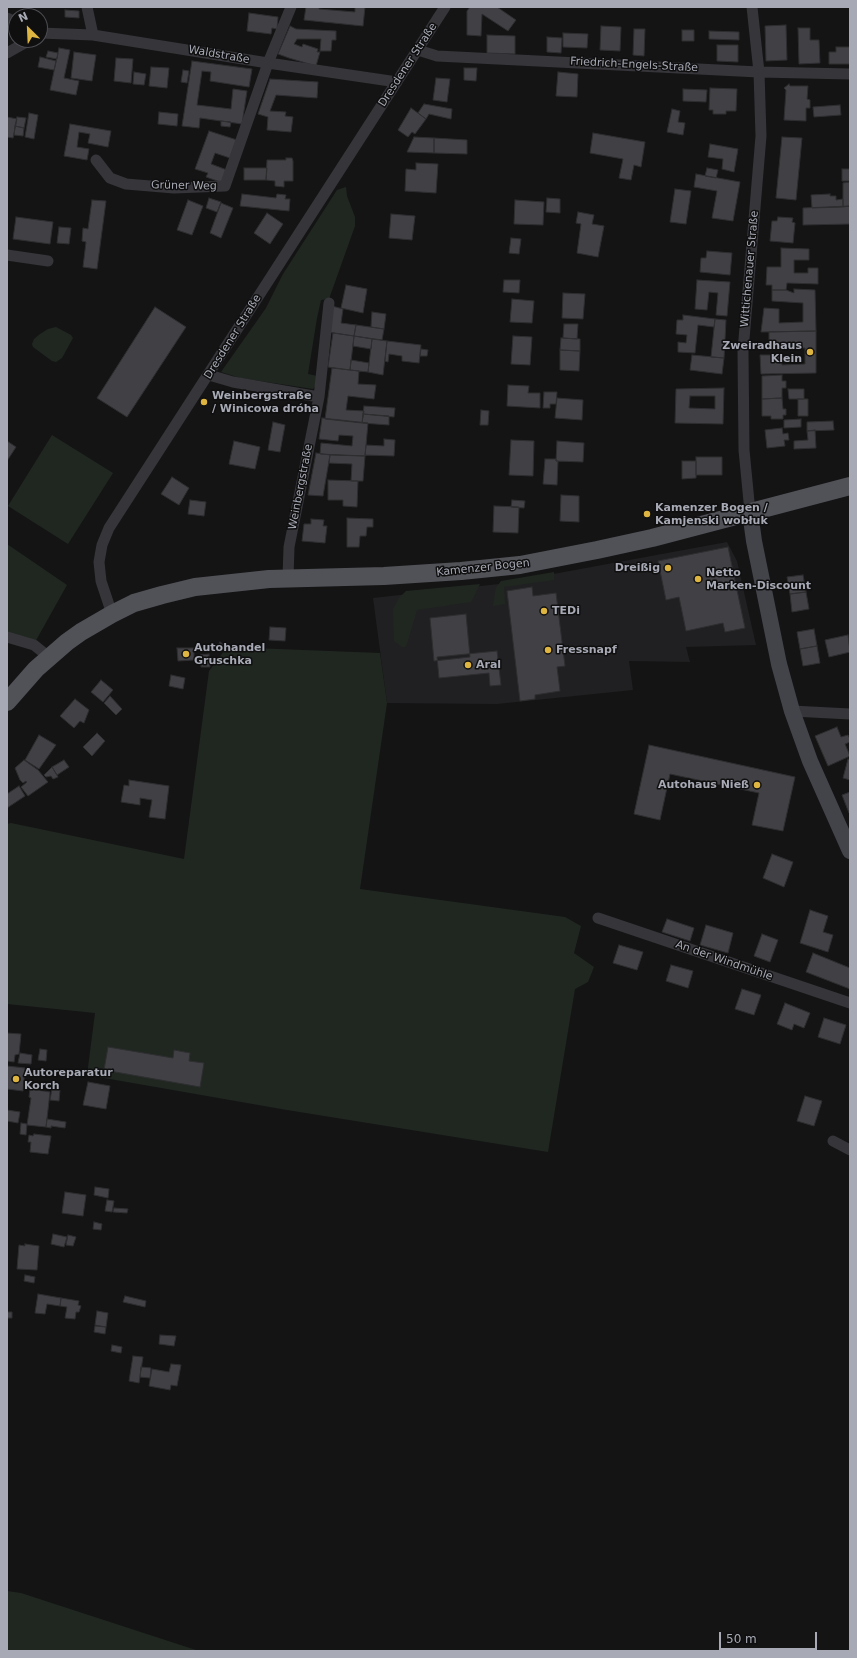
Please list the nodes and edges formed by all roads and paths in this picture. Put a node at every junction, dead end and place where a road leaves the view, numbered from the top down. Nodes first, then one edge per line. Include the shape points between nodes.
1 (87, 7) edge
2 (291, 7) edge
3 (445, 7) edge
4 (752, 7) edge
5 (48, 34) edge
6 (93, 35) junction
7 (16, 48) edge
8 (418, 50) junction
9 (7, 53) edge
10 (268, 64) junction
11 (759, 72) junction
12 (850, 74) edge
13 (397, 82) junction
14 (96, 160) dead end
15 (7, 255) edge
16 (48, 261) dead end
17 (329, 303) dead end
18 (209, 375) junction
19 (319, 397) junction
20 (850, 486) edge
21 (750, 512) junction
22 (288, 578) junction
23 (112, 614) junction
24 (7, 637) edge
25 (49, 657) junction
26 (7, 702) edge
27 (792, 711) junction
28 (850, 714) edge
29 (850, 851) edge
30 (598, 918) dead end
31 (850, 1003) edge
32 (833, 1141) dead end
33 (850, 1150) edge

1 - 6 street
2 - 10 street
3 - 8 street, Dresdener Straße
4 - 11 street, Wittichenauer Straße
5 - 6 street, Waldstraße
6 - 10 street, Waldstraße
7 - 9 street
8 - 11 street, Friedrich-Engels-Straße via 437,56
8 - 13 street, Dresdener Straße
10 - 13 street, Waldstraße
10 - 14 street, Grüner Weg via 225,186 174,188 126,184 110,178
11 - 12 street, Friedrich-Engels-Straße
11 - 21 street, Wittichenauer Straße via 760,150 743,351 744,450
13 - 18 street, Dresdener Straße
15 - 16 street
17 - 19 street, Weinbergstraße
18 - 19 street via 233,382
18 - 23 street, Dresdener Straße via 118,512 102,545 99,562 101,581
19 - 22 street, Weinbergstraße via 289,547
20 - 21 main road, Kamenzer Bogen
21 - 22 main road, Kamenzer Bogen via 597,550 514,565 461,572
21 - 27 main road, Wittichenauer Straße via 779,664
22 - 23 main road, Kamenzer Bogen via 195,587 134,603
23 - 25 main road via 76,636
24 - 25 street via 34,644
25 - 26 main road
27 - 28 street
27 - 29 main road, Wittichenauer Straße via 810,761
30 - 31 street, An der Windmühle
32 - 33 street

